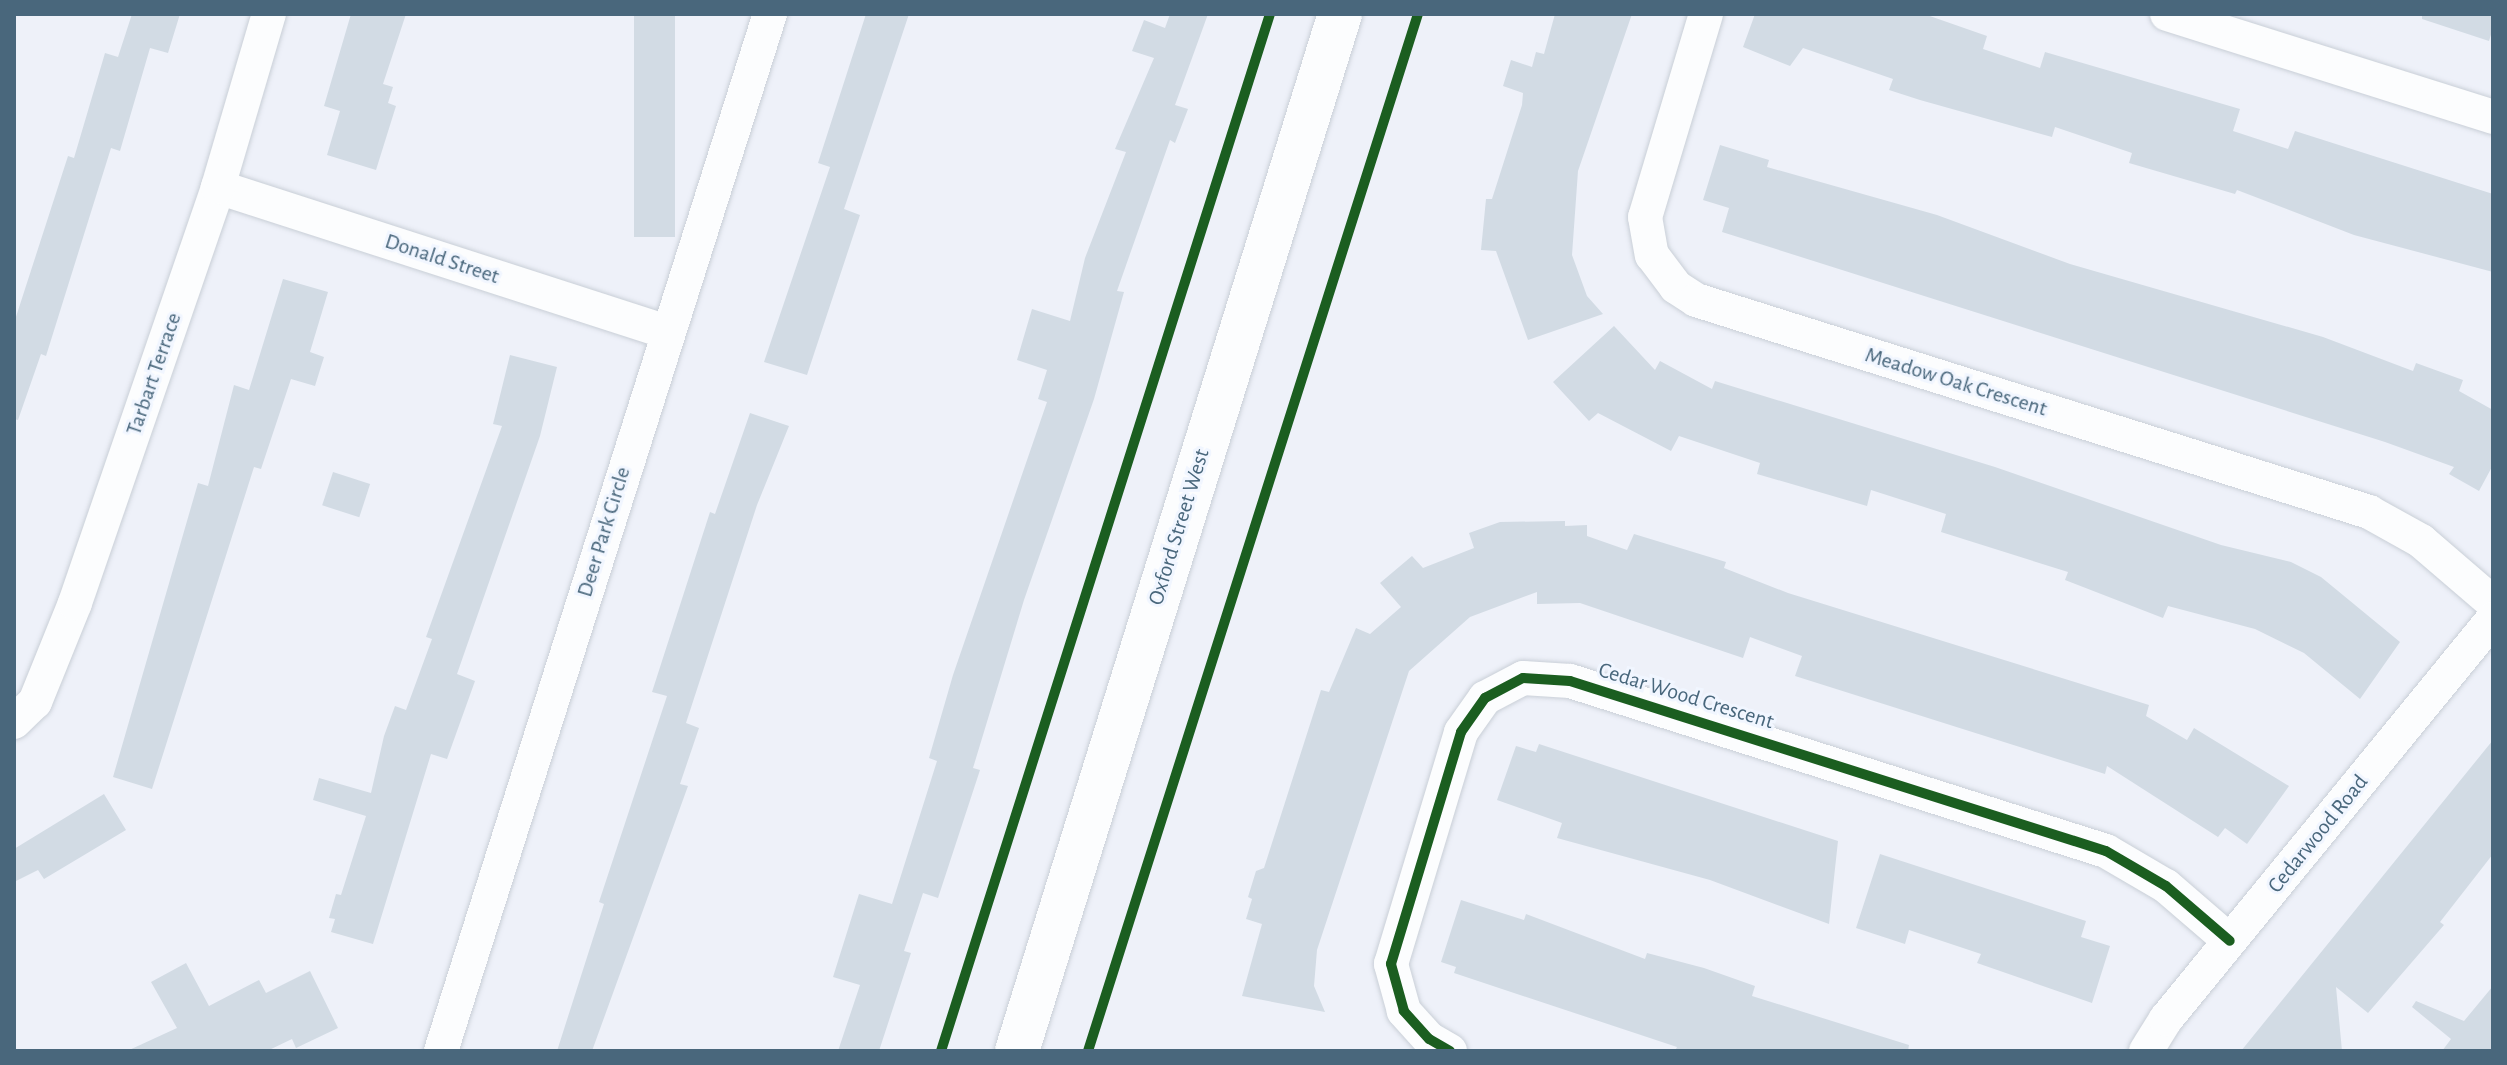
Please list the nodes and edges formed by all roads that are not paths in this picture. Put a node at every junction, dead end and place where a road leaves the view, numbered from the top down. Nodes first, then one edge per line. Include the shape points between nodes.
1 (269, 14) edge
2 (770, 14) edge
3 (1340, 14) edge
4 (1706, 14) edge
5 (2167, 14) edge
6 (2493, 117) edge
7 (218, 187) junction
8 (666, 332) junction
9 (2493, 603) edge
10 (2493, 619) edge
11 (14, 722) edge
12 (2230, 941) junction
13 (1014, 1047) edge
14 (441, 1051) edge
15 (1450, 1051) edge
16 (2146, 1051) edge

1 - 7 street, Tarbart Terrace
2 - 8 street, Deer Park Circle
3 - 13 main road, Oxford Street West
4 - 9 street, Meadow Oak Crescent via 1645,217 1652,255 1676,287 1696,300 2369,512 2421,541
5 - 6 street
7 - 8 street, Donald Street
7 - 11 street, Tarbart Terrace via 75,603 35,702
8 - 14 street, Deer Park Circle
10 - 12 street, Cedarwood Road
12 - 15 street, Cedar Wood Crescent via 2166,886 2106,851 1570,681 1523,678 1485,698 1461,732 1391,964 1404,1011 1429,1039
12 - 16 street, Cedarwood Road

